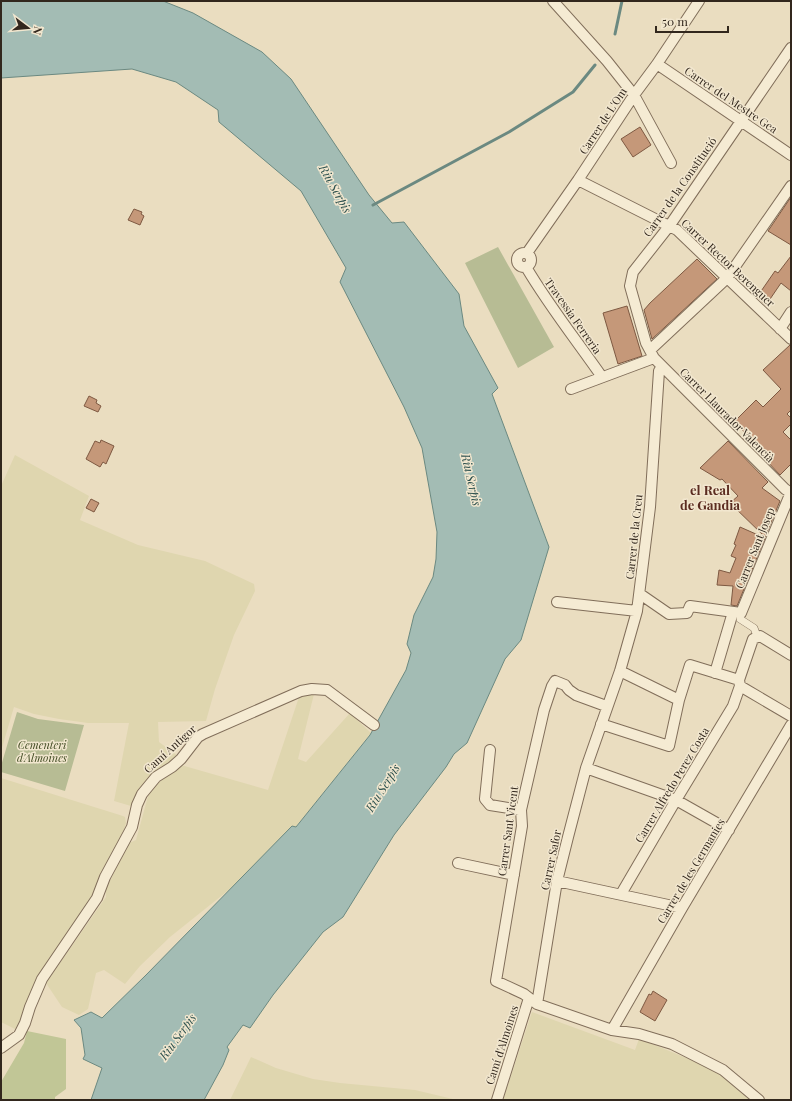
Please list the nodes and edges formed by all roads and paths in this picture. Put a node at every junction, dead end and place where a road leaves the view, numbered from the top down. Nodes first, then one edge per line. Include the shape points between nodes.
1 (553, 1) edge
2 (698, 1) edge
3 (791, 48) edge
4 (657, 64) junction
5 (634, 95) junction
6 (741, 121) junction
7 (791, 155) edge
8 (671, 163) dead end
9 (578, 180) junction
10 (791, 186) edge
11 (670, 225) junction
12 (526, 267) joint
13 (727, 278) junction
14 (791, 312) edge
15 (780, 329) junction
16 (791, 339) edge
17 (655, 358) junction
18 (602, 377) junction
19 (571, 389) dead end
20 (791, 493) edge
21 (640, 594) junction
22 (557, 602) dead end
23 (637, 611) junction
24 (737, 613) junction
25 (757, 636) junction
26 (791, 655) edge
27 (620, 671) junction
28 (715, 673) junction
29 (740, 683) junction
30 (679, 700) junction
31 (606, 706) junction
32 (791, 716) edge
33 (601, 724) junction
34 (374, 725) dead end
35 (789, 732) edge
36 (490, 750) dead end
37 (586, 768) junction
38 (676, 800) junction
39 (521, 810) junction
40 (729, 830) junction
41 (458, 863) dead end
42 (514, 875) junction
43 (557, 881) junction
44 (621, 894) junction
45 (682, 908) junction
46 (533, 1001) junction
47 (612, 1030) junction
48 (1, 1048) edge
49 (497, 1100) edge
50 (759, 1100) edge

1 - 5 street
2 - 4 street, Carrer de L'Om
3 - 6 street, Carrer de la Constitució
4 - 5 street, Carrer de L'Om
4 - 6 street, Carrer del Mestre Gea
5 - 8 street
5 - 9 street, Carrer de L'Om
6 - 7 street, Carrer del Mestre Gea
6 - 11 street, Carrer de la Constitució
9 - 11 street, Carrer Rector Berenguer
9 - 12 street, Carrer de L'Om via 527,254 531,258 531,264
10 - 13 street
11 - 13 street, Carrer Rector Berenguer
11 - 17 street, Carrer de la Constitució via 633,272 630,286
12 - 18 street, Travessia Ferreria
13 - 15 street, Carrer Rector Berenguer
13 - 17 street
14 - 15 street
15 - 16 street, Carrer Rector Berenguer
17 - 18 street
17 - 20 street, Carrer Llaurador Valencià
17 - 21 street, Carrer de la Creu via 659,371 650,507
18 - 19 street
20 - 24 street, Carrer Sant Josep
21 - 23 street, Carrer de la Creu
21 - 24 street via 669,614 687,613 690,606
22 - 23 street
23 - 27 street, Carrer de la Creu
24 - 25 street via 740,619 754,628
24 - 28 street, Carrer Sant Josep
25 - 26 street
25 - 29 street, Carrer Alfredo Perez Costa
27 - 30 street
27 - 31 street, Carrer de la Creu
28 - 29 street
28 - 30 street via 690,665
29 - 32 street
29 - 38 street, Carrer Alfredo Perez Costa via 733,706
30 - 33 street via 669,746
31 - 33 street, Carrer de la Creu
31 - 39 street, Carrer Sant Vicent via 576,695 555,681 544,710
33 - 37 street, Carrer Safor
34 - 48 street, Camí Antigor via 327,690 312,689 284,698 198,737 186,754 156,777 142,794 132,827 105,877 97,898 42,978 19,1035
35 - 40 street, Carrer de les Germanies
36 - 39 street via 485,799 490,804
37 - 38 street
37 - 43 street, Carrer Safor
38 - 40 street
38 - 44 street, Carrer Alfredo Perez Costa
39 - 42 street, Carrer Sant Vicent via 522,826
40 - 45 street, Carrer de les Germanies
41 - 42 street
42 - 46 street, Carrer Sant Vicent via 496,981
43 - 44 street
43 - 46 street, Carrer Safor
44 - 45 street
45 - 47 street, Carrer de les Germanies
46 - 47 street
46 - 49 street, Camí d'Almoines via 521,1026
47 - 50 street via 639,1034 672,1044 723,1070

